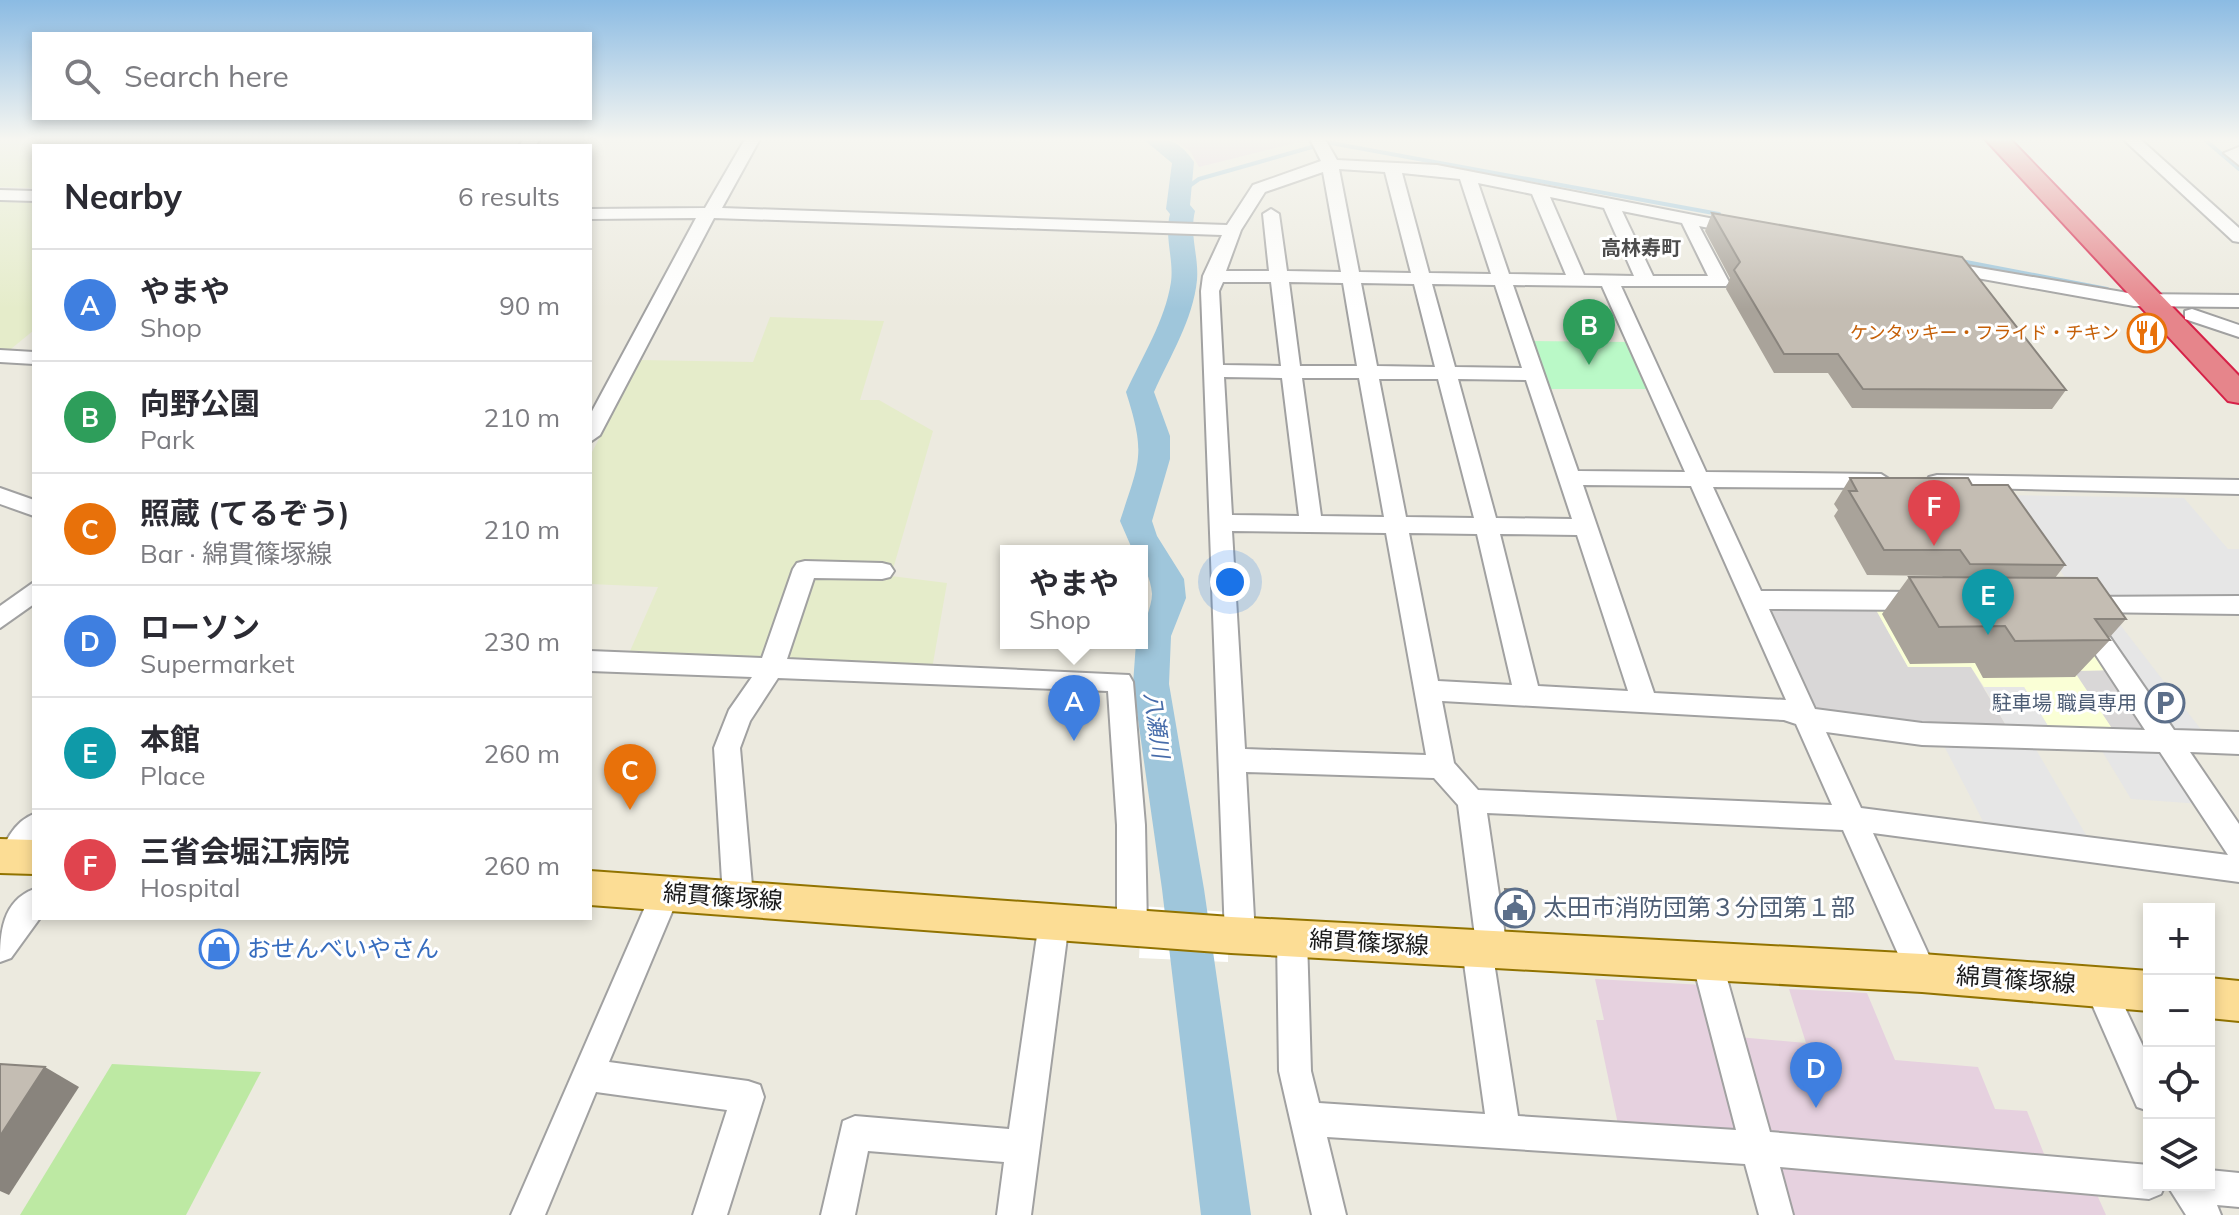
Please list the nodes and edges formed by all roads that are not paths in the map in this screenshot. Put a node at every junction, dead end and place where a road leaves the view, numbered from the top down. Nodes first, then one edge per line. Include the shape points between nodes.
1 (720, 196) edge
2 (1257, 196) edge
3 (1333, 196) edge
4 (1400, 196) edge
5 (1474, 196) edge
6 (1541, 196) edge
7 (1570, 196) edge
8 (2052, 196) edge
9 (2193, 196) edge
10 (1610, 203) junction
11 (710, 213) junction
12 (592, 214) edge
13 (1271, 214) dead end
14 (1690, 220) junction
15 (1232, 230) junction
16 (1754, 232) edge
17 (2239, 237) edge
18 (1928, 264) edge
19 (1212, 276) junction
20 (1280, 277) junction
21 (1350, 278) junction
22 (1422, 279) junction
23 (1502, 280) junction
24 (1577, 280) junction
25 (1609, 281) junction
26 (1646, 281) junction
27 (2154, 301) junction
28 (2239, 301) edge
29 (2192, 315) dead end
30 (2239, 331) edge
31 (0, 356) edge
32 (32, 358) edge
33 (1213, 371) junction
34 (1291, 372) junction
35 (1367, 372) junction
36 (1447, 373) junction
37 (1534, 374) junction
38 (592, 393) edge
39 (612, 394) junction
40 (2239, 394) edge
41 (592, 431) edge
42 (1569, 478) junction
43 (1697, 478) junction
44 (1991, 483) junction
45 (2239, 487) edge
46 (0, 496) edge
47 (2006, 505) edge
48 (32, 507) edge
49 (1221, 523) junction
50 (1311, 524) junction
51 (1395, 525) junction
52 (1487, 526) junction
53 (1586, 527) junction
54 (882, 571) dead end
55 (32, 593) edge
56 (1752, 600) junction
57 (1952, 602) edge
58 (2239, 605) edge
59 (0, 619) edge
60 (592, 661) edge
61 (771, 669) junction
62 (1427, 690) junction
63 (1527, 695) junction
64 (1644, 700) junction
65 (1803, 715) junction
66 (2167, 741) junction
67 (2239, 743) edge
68 (1232, 760) junction
69 (1441, 767) junction
70 (1471, 801) junction
71 (1850, 818) junction
72 (32, 829) edge
73 (2239, 847) edge
74 (15, 856) edge
75 (2239, 869) edge
76 (592, 888) edge
77 (665, 893) junction
78 (738, 897) junction
79 (32, 905) edge
80 (1054, 922) junction
81 (1137, 929) junction
82 (1235, 935) junction
83 (1292, 939) junction
84 (0, 948) edge
85 (1485, 949) junction
86 (1707, 961) junction
87 (1922, 973) junction
88 (2099, 986) junction
89 (2143, 990) edge
90 (2215, 999) edge
91 (2239, 1001) edge
92 (587, 1075) junction
93 (2143, 1082) edge
94 (1304, 1119) junction
95 (1504, 1132) junction
96 (1021, 1147) junction
97 (1757, 1148) junction
98 (2143, 1181) edge
99 (2215, 1188) edge
100 (2239, 1190) edge
101 (2193, 1191) edge
102 (528, 1215) edge
103 (710, 1215) edge
104 (838, 1215) edge
105 (1014, 1215) edge
106 (1329, 1215) edge
107 (1776, 1215) edge
108 (2204, 1215) edge

1 - 11 street
2 - 15 street
3 - 21 street
4 - 22 street
5 - 23 street
6 - 24 street
7 - 10 street
8 - 27 highway
9 - 17 street
10 - 14 street
10 - 26 street
11 - 12 street
11 - 15 street
11 - 39 street
13 - 20 street
14 - 16 street
14 - 26 street via 1720,282
15 - 19 street
18 - 27 street
19 - 20 street
19 - 33 street
20 - 21 street
20 - 34 street
21 - 22 street
21 - 35 street
22 - 23 street
22 - 36 street
23 - 24 street
23 - 37 street
24 - 25 street
25 - 26 street
25 - 43 street
27 - 28 street
27 - 40 highway
29 - 30 street
31 - 32 street
33 - 34 street
33 - 49 street
34 - 35 street
34 - 50 street
35 - 36 street
35 - 51 street
36 - 37 street
36 - 52 street
37 - 42 street
38 - 39 street
39 - 41 street
42 - 43 street
42 - 53 street
43 - 44 street
43 - 56 street
44 - 45 street
44 - 47 street
46 - 48 street
49 - 50 street
49 - 68 street
50 - 51 street
51 - 52 street
51 - 62 street
52 - 53 street
52 - 63 street
53 - 64 street
54 - 61 street via 805,569
55 - 59 street
56 - 57 street
56 - 65 street
58 - 66 street via 2065,599
60 - 61 street
61 - 78 street via 738,717 727,748
61 - 81 street via 1120,682
62 - 63 street
62 - 69 street
63 - 64 street
64 - 65 street
65 - 66 street via 1922,734
65 - 71 street
66 - 67 street
66 - 73 street
68 - 69 street
68 - 82 street
69 - 70 street
70 - 71 street
70 - 85 street
71 - 75 street
71 - 87 street
72 - 74 street
76 - 77 main road, 綿貫篠塚線
77 - 78 main road, 綿貫篠塚線
77 - 92 street
78 - 80 main road, 綿貫篠塚線
79 - 84 street
80 - 81 main road, 綿貫篠塚線
80 - 96 street
81 - 82 main road, 綿貫篠塚線
82 - 83 main road, 綿貫篠塚線
83 - 85 main road, 綿貫篠塚線
83 - 94 street via 1295,1071
85 - 86 main road, 綿貫篠塚線
85 - 95 street
86 - 87 main road, 綿貫篠塚線
86 - 97 street
87 - 88 main road, 綿貫篠塚線
88 - 89 main road, 綿貫篠塚線
88 - 93 street
90 - 91 main road
92 - 102 street
92 - 103 street via 748,1097
94 - 95 street
94 - 106 street
95 - 97 street
96 - 104 street via 855,1133
96 - 105 street
97 - 98 street
97 - 107 street
99 - 100 street
101 - 108 street

